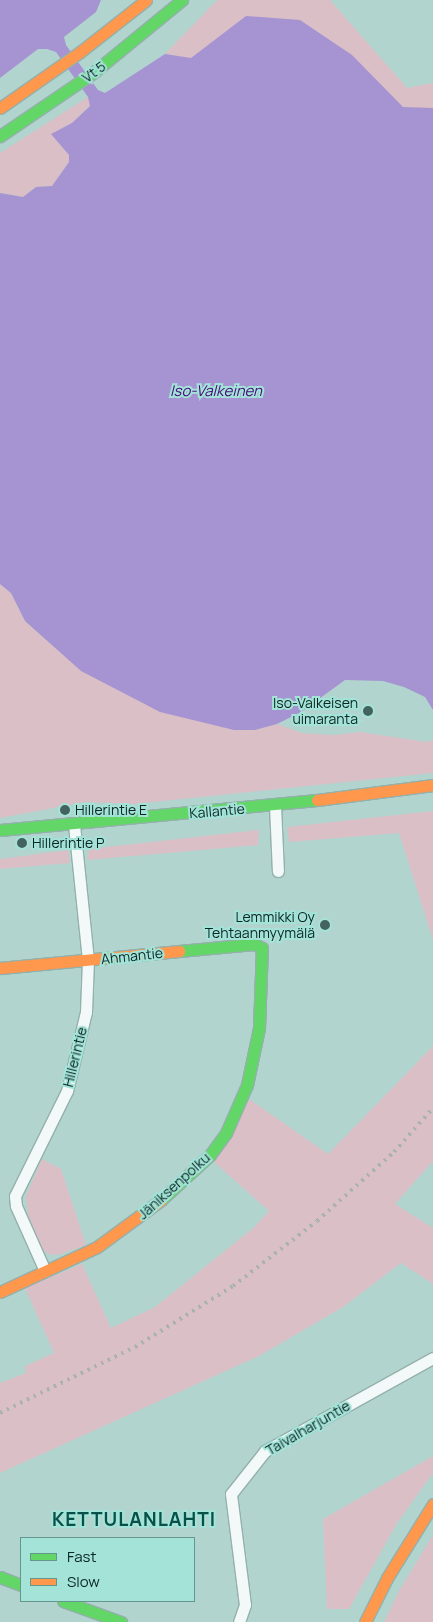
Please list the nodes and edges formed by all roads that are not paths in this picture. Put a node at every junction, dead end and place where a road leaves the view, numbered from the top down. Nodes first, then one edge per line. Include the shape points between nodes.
1 (146, 0) edge
2 (182, 0) edge
3 (0, 108) edge
4 (0, 136) edge
5 (433, 785) edge
6 (275, 806) junction
7 (74, 825) junction
8 (0, 830) edge
9 (278, 871) dead end
10 (262, 948) joint
11 (88, 960) junction
12 (0, 968) edge
13 (45, 1271) junction
14 (0, 1292) edge
15 (433, 1358) edge
16 (433, 1504) edge
17 (0, 1577) edge
18 (20, 1586) edge
19 (66, 1602) edge
20 (116, 1621) edge
21 (240, 1622) edge
22 (365, 1622) edge

1 - 3 main road, Vt 5 via 80,52
2 - 4 main road, Vt 5 via 94,72
5 - 6 main road, Kallantie
6 - 7 main road, Kallantie
6 - 9 street
7 - 8 main road, Kallantie
7 - 11 street, Hillerintie
10 - 11 main road, Ahmantie via 254,944
10 - 13 main road, Jäniksenpolku via 264,986 259,1028 247,1085 226,1133 210,1156 149,1212 97,1247
11 - 12 main road, Ahmantie
11 - 13 street, Hillerintie via 86,1012 67,1091 15,1196 16,1206
13 - 14 main road, Jäniksenpolku
15 - 21 street, Taivalharjuntie via 265,1451 231,1494 245,1605
16 - 22 main road via 387,1578
17 - 18 main road
19 - 20 main road

